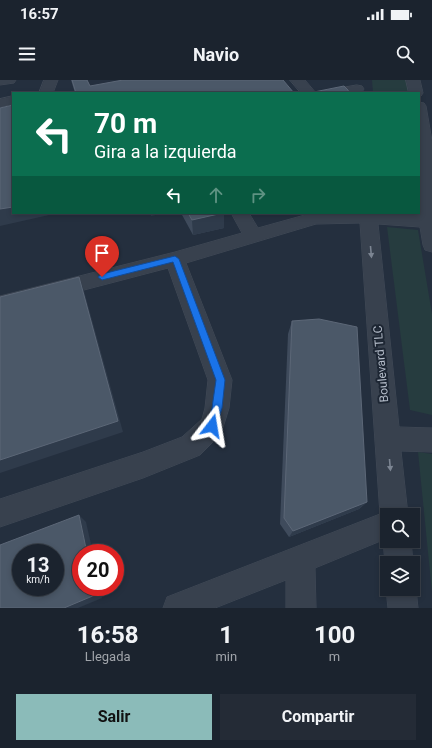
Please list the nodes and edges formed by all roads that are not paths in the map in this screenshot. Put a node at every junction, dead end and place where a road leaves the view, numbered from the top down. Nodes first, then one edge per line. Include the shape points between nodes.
1 (9, 80) edge
2 (50, 80) edge
3 (297, 80) edge
4 (413, 80) edge
5 (0, 82) edge
6 (357, 87) edge
7 (46, 92) edge
8 (307, 92) edge
9 (339, 92) edge
10 (416, 92) edge
11 (12, 100) edge
12 (0, 102) edge
13 (420, 111) edge
14 (430, 192) edge
15 (241, 214) edge
16 (368, 215) edge
17 (429, 215) edge
18 (253, 236) junction
19 (432, 245) edge
20 (175, 259) junction
21 (0, 304) edge
22 (388, 439) junction
23 (432, 440) edge
24 (393, 508) edge
25 (0, 513) edge
26 (380, 528) edge
27 (300, 559) junction
28 (402, 596) edge
29 (178, 608) edge
30 (301, 608) edge
31 (403, 608) edge

1 - 5 street
2 - 7 street
3 - 8 street
4 - 10 street
6 - 9 street
11 - 12 street
13 - 14 street
14 - 17 street
15 - 18 street
16 - 17 street
16 - 18 street via 316,218
16 -> 22 street, Boulevard TLC
17 - 19 street
18 - 20 street
20 - 21 street
20 - 25 street via 220,380 212,426 191,446 143,465
22 - 23 street
22 -> 24 street, Boulevard TLC
26 - 27 street
27 - 29 street
27 - 30 street
28 - 31 street

